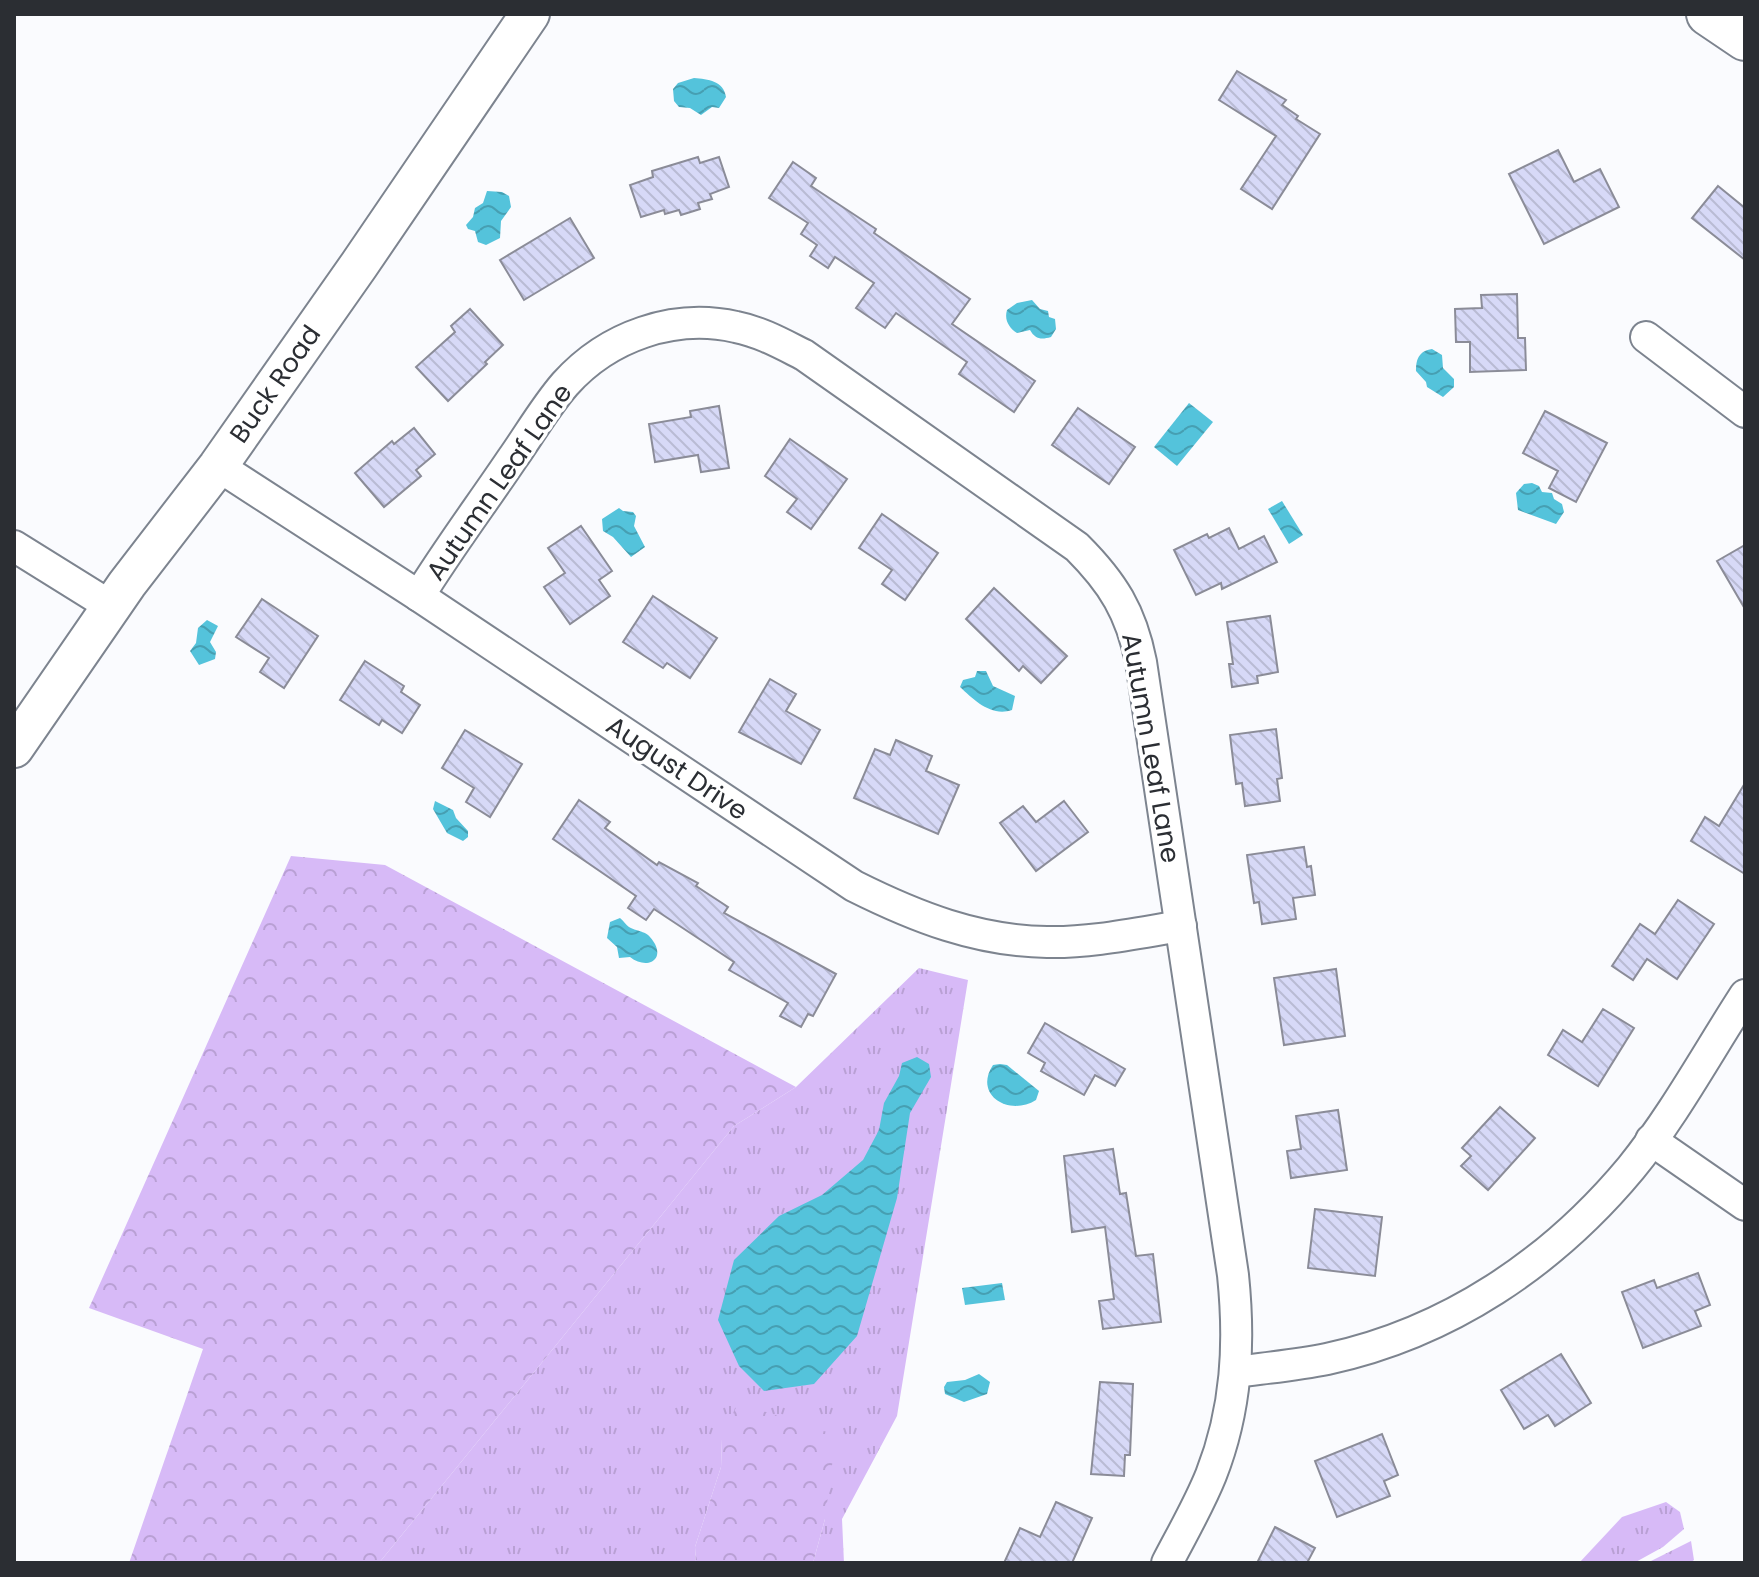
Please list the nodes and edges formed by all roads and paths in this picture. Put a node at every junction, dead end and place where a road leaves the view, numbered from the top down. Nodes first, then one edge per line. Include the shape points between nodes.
1 (530, 14) edge
2 (1708, 14) edge
3 (1745, 39) edge
4 (1646, 337) dead end
5 (1745, 412) edge
6 (218, 466) junction
7 (14, 546) edge
8 (419, 596) junction
9 (112, 607) junction
10 (14, 748) edge
11 (1181, 926) junction
12 (1745, 995) edge
13 (1651, 1140) junction
14 (1745, 1205) edge
15 (1236, 1372) junction
16 (1167, 1563) edge

1 - 6 street, Buck Road
2 - 3 main road
4 - 5 street
6 - 8 street, August Drive
6 - 9 street, Buck Road
7 - 9 street
8 - 11 street, August Drive via 854,886 902,910 979,935 1047,942
8 - 11 street, Autumn Leaf Lane via 563,386 592,359 637,334 675,323 709,322 765,335 804,355 999,491 1077,547 1103,573 1136,636
9 - 10 street, Buck Road
11 - 15 street, Autumn Leaf Lane via 1233,1275
12 - 13 street
13 - 14 street
13 - 15 street via 1575,1230 1463,1309 1362,1350
15 - 16 street, Autumn Leaf Lane via 1218,1457

